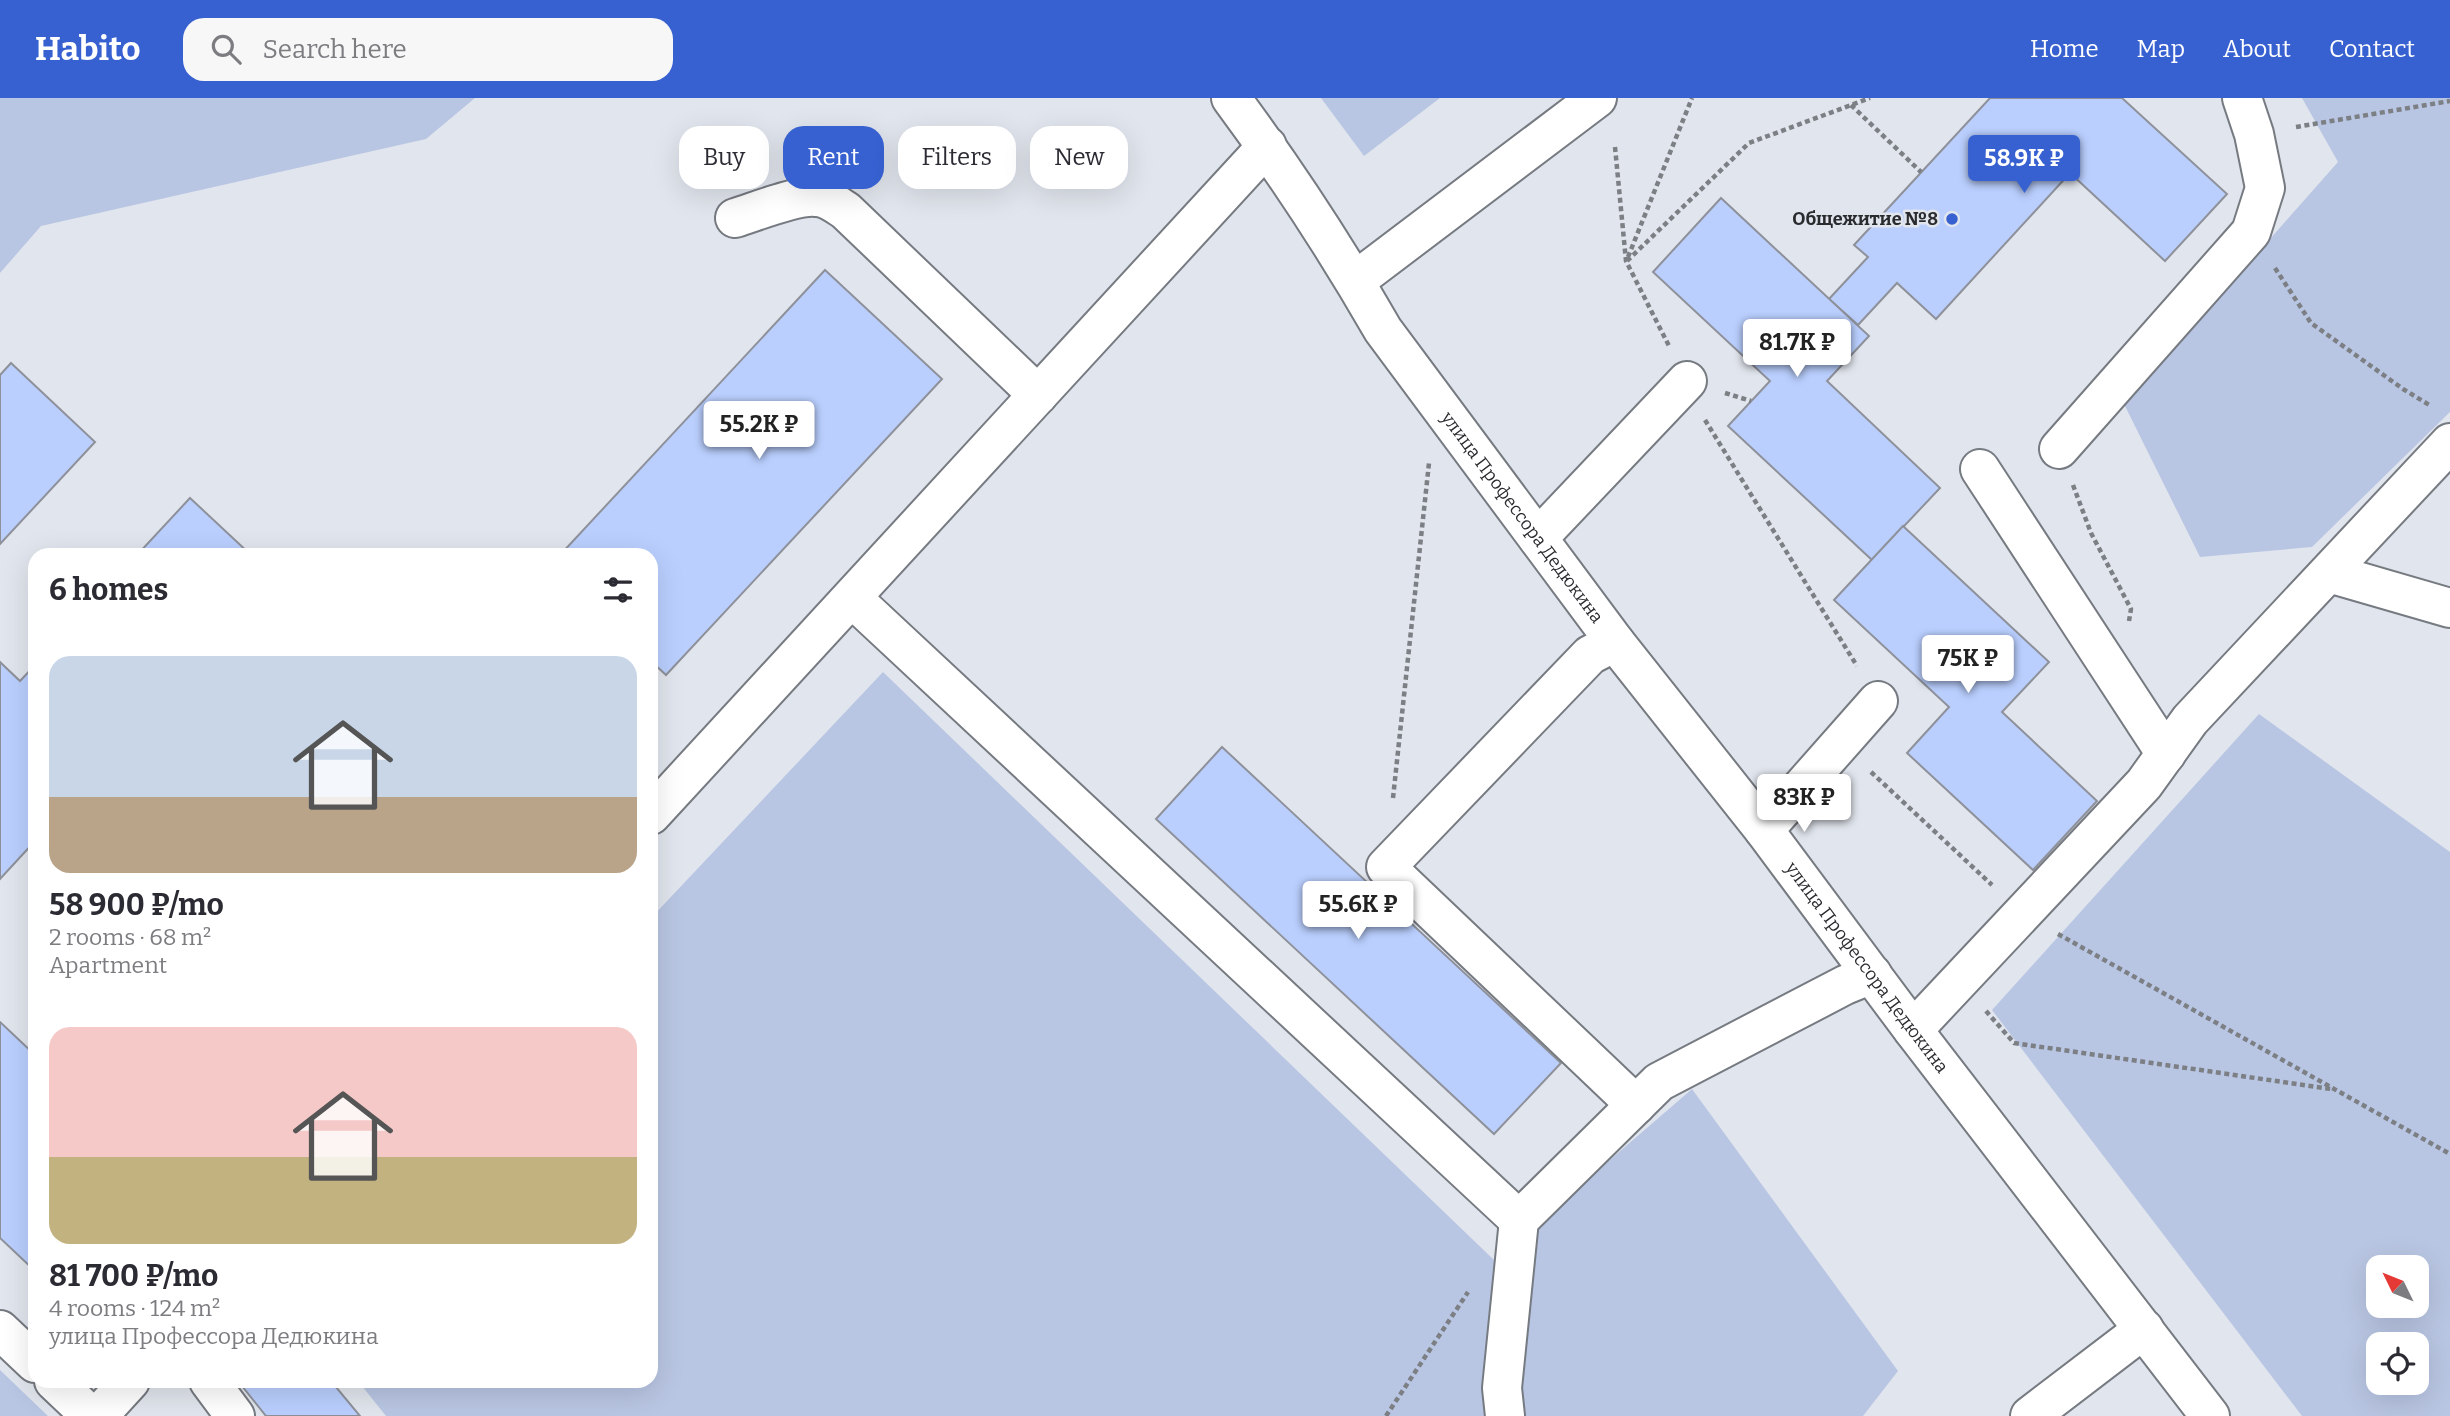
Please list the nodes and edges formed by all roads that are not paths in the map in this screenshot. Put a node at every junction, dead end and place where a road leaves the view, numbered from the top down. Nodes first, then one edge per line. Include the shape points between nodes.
1 (1231, 98) edge
2 (1597, 98) edge
3 (2242, 98) edge
4 (1266, 146) junction
5 (735, 218) dead end
6 (1355, 281) junction
7 (1687, 382) road end
8 (1038, 395) junction
9 (2444, 427) edge
10 (2059, 449) road end
11 (1980, 469) dead end
12 (1538, 538) junction
13 (2329, 573) junction
14 (852, 598) junction
15 (2450, 608) edge
16 (1615, 642) junction
17 (1878, 701) road end
18 (2166, 754) junction
19 (658, 808) edge
20 (1765, 830) junction
21 (1872, 974) junction
22 (1913, 1030) junction
23 (1636, 1105) junction
24 (1519, 1220) junction
25 (2144, 1329) junction
26 (0, 1330) edge
27 (28, 1356) edge
28 (69, 1388) edge
29 (214, 1388) edge
30 (109, 1406) edge
31 (235, 1416) edge
32 (1506, 1416) edge
33 (2030, 1416) edge
34 (2210, 1416) edge

1 - 4 street, улица Профессора Дедюкина
2 - 6 street
3 - 10 street via 2265,188 2251,232
4 - 6 street, улица Профессора Дедюкина
4 - 8 street
5 - 8 street via 799,199 832,201
6 - 12 street, улица Профессора Дедюкина via 1383,330
7 - 12 street
8 - 14 street
9 - 13 street
11 - 18 street
12 - 16 street, улица Профессора Дедюкина
13 - 15 street
13 - 18 street via 2190,720
14 - 19 street
14 - 24 street
16 - 20 street, улица Профессора Дедюкина
16 - 23 street via 1590,655 1386,867
17 - 20 street
18 - 22 street via 2144,784
20 - 21 street, улица Профессора Дедюкина
21 - 22 street, улица Профессора Дедюкина
21 - 23 street via 1659,1082
22 - 25 street, улица Профессора Дедюкина
23 - 24 street
24 - 32 street via 1502,1388
25 - 33 street
25 - 34 street, улица Профессора Дедюкина
26 - 27 street
28 - 30 street
29 - 31 street

